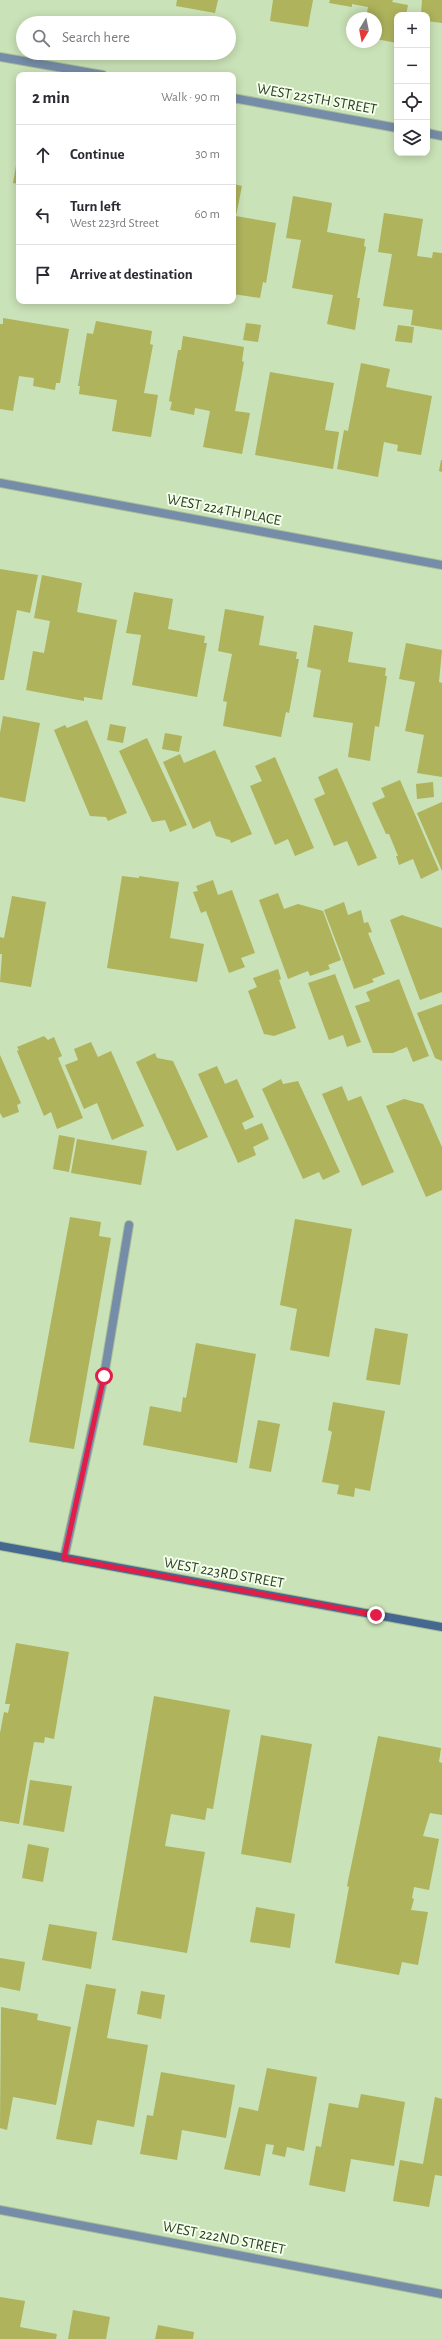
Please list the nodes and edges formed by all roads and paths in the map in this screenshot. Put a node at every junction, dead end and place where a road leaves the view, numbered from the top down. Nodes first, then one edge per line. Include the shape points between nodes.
1 (0, 57) edge
2 (16, 60) edge
3 (17, 60) edge
4 (86, 72) edge
5 (236, 99) edge
6 (394, 127) edge
7 (430, 134) edge
8 (442, 136) edge
9 (0, 483) edge
10 (442, 565) edge
11 (129, 1225) dead end
12 (0, 1546) edge
13 (64, 1558) junction
14 (442, 1627) edge
15 (0, 2210) edge
16 (442, 2294) edge

1 - 2 street
3 - 4 street
5 - 6 street, WEST 225TH STREET
7 - 8 street
9 - 10 street, WEST 224TH PLACE
11 - 13 street via 104,1376
12 - 13 main road, WEST 223RD STREET
13 - 14 main road, WEST 223RD STREET
15 - 16 street, WEST 222ND STREET

